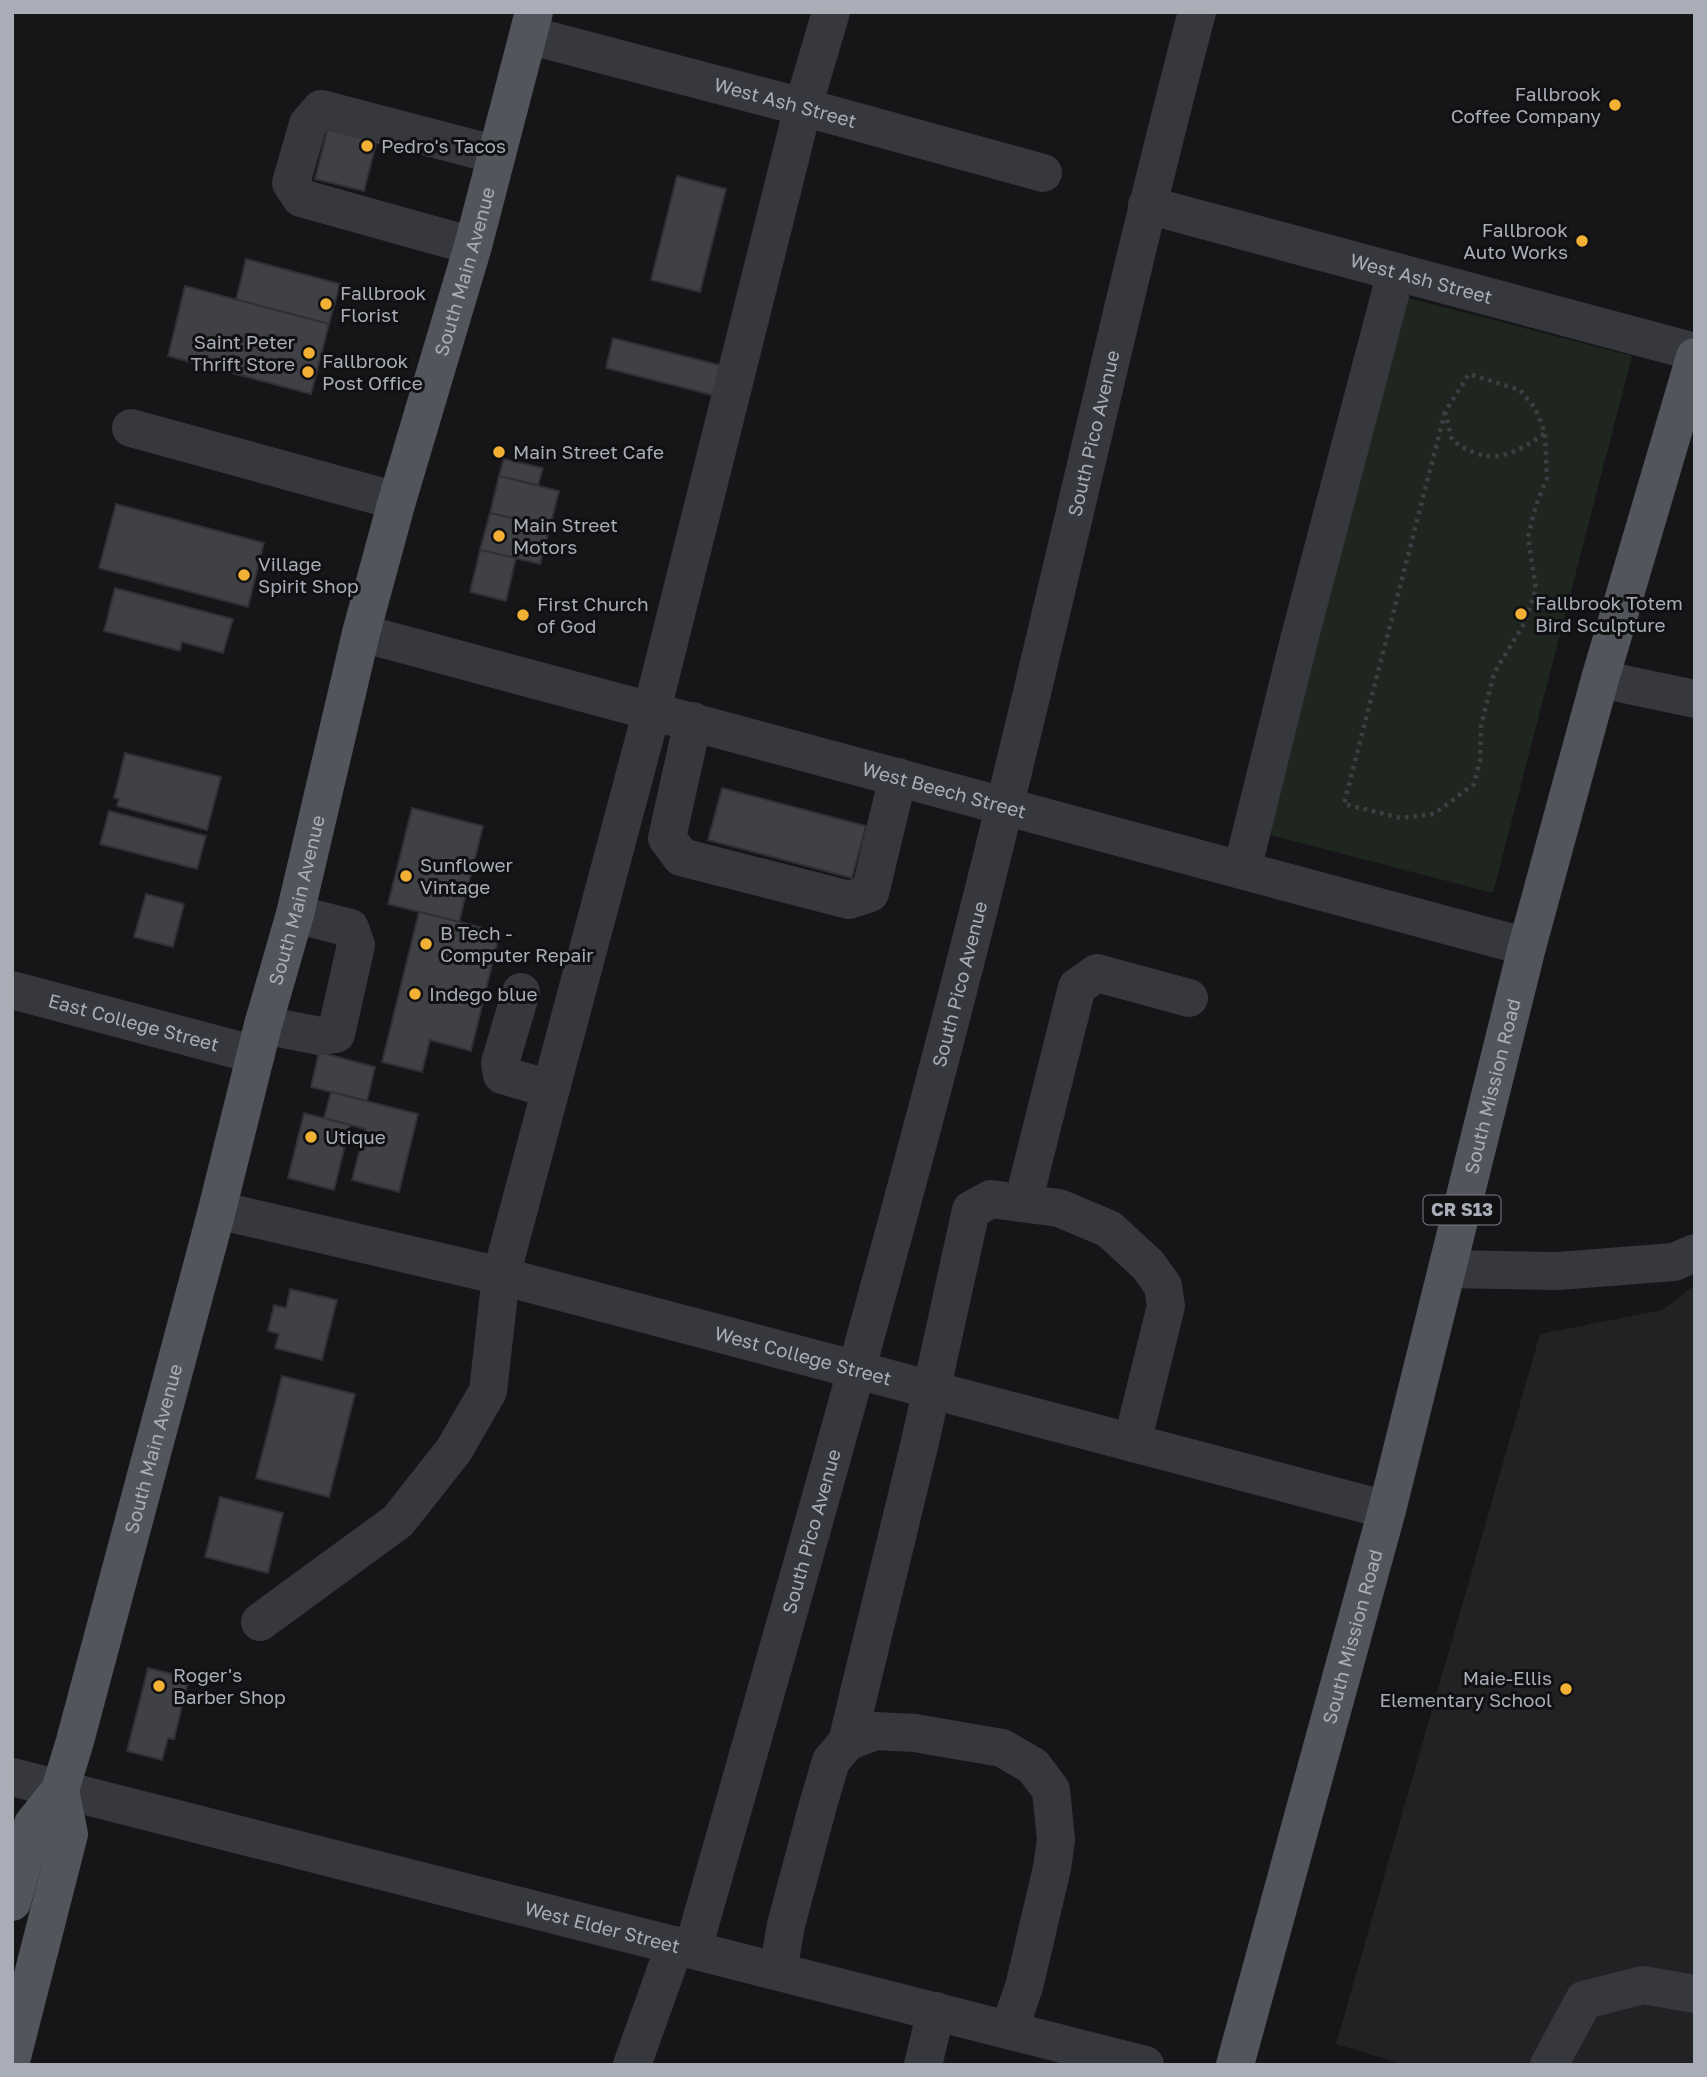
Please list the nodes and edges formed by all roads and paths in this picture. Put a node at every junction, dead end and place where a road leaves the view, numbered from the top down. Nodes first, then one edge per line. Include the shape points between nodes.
1 (831, 12) edge
2 (1197, 12) edge
3 (531, 24) edge
4 (803, 107) junction
5 (497, 155) junction
6 (1043, 173) dead end
7 (1147, 205) junction
8 (473, 246) junction
9 (1396, 272) junction
10 (1695, 354) edge
11 (1445, 412) junction
12 (131, 428) dead end
13 (1545, 433) junction
14 (397, 501) junction
15 (361, 633) junction
16 (1600, 679) junction
17 (1695, 699) edge
18 (652, 710) junction
19 (693, 721) junction
20 (898, 777) junction
21 (1005, 806) junction
22 (1242, 870) junction
23 (295, 914) junction
24 (1527, 947) junction
25 (12, 990) edge
26 (521, 992) dead end
27 (1189, 998) dead end
28 (260, 1040) junction
29 (550, 1089) junction
30 (1023, 1203) junction
31 (217, 1210) junction
32 (1695, 1253) edge
33 (1447, 1269) junction
34 (501, 1276) junction
35 (858, 1370) junction
36 (931, 1390) junction
37 (1132, 1443) junction
38 (1387, 1510) junction
39 (260, 1622) dead end
40 (848, 1742) junction
41 (12, 1777) edge
42 (60, 1790) junction
43 (12, 1902) edge
44 (684, 1947) junction
45 (778, 1971) junction
46 (1695, 1994) edge
47 (936, 2011) junction
48 (1009, 2030) junction
49 (12, 2057) edge
50 (632, 2065) edge
51 (923, 2065) edge
52 (1145, 2065) edge
53 (1235, 2065) edge
54 (1549, 2065) edge

1 - 4 street
2 - 7 street, South Pico Avenue
3 - 4 street, West Ash Street
3 - 5 main road, South Main Avenue
4 - 6 street, West Ash Street
4 - 18 street
5 - 8 main road, South Main Avenue
5 - 8 street via 321,109 308,124 291,183 301,198
7 - 9 street, West Ash Street
7 - 21 street, South Pico Avenue
8 - 14 main road, South Main Avenue
9 - 10 street, West Ash Street
9 - 22 street
10 - 16 main road, South Mission Road / CR S13
11 - 13 path via 1452,440 1469,453 1498,457 1519,452
11 - 13 path via 1469,374 1520,390 1535,408
11 - 13 path via 1344,804 1401,818 1434,814 1474,784 1494,673 1525,622 1536,589 1528,537 1546,478
12 - 14 street
14 - 15 main road, South Main Avenue
15 - 18 street, West Beech Street
15 - 23 main road, South Main Avenue
16 - 17 street
16 - 24 main road, South Mission Road / CR S13
18 - 19 street, West Beech Street
18 - 29 street
19 - 20 street, West Beech Street
19 - 20 street via 667,838 681,857 849,900 870,893
20 - 21 street, West Beech Street
21 - 22 street, West Beech Street
21 - 35 street, South Pico Avenue
22 - 24 street, West Beech Street
23 - 28 main road, South Main Avenue
23 - 28 street, East College Street via 350,928 356,945 336,1034
24 - 33 main road, South Mission Road / CR S13
25 - 28 street, East College Street
26 - 29 street via 500,1063 502,1075
27 - 30 street via 1097,973 1077,987
28 - 31 main road, South Main Avenue
29 - 34 street
30 - 36 street via 991,1199 971,1210
30 - 37 street via 1059,1208 1109,1229 1148,1265 1163,1286 1166,1306
31 - 34 street, West College Street
31 - 42 main road, South Main Avenue
32 - 33 street via 1674,1262 1558,1271
33 - 38 main road, South Mission Road / CR S13
34 - 35 street, West College Street
34 - 39 street via 488,1391 454,1450 398,1521
35 - 36 street, West College Street
35 - 44 street, South Pico Avenue
36 - 37 street, West College Street
36 - 40 street
37 - 38 street, West College Street
38 - 53 main road, South Mission Road / CR S13
40 - 45 street via 831,1761
40 - 48 street via 875,1731 1002,1748 1033,1766 1051,1790 1056,1840 1052,1868
41 - 42 street, West Elder Street
42 - 43 main road, South Main Avenue via 33,1824
42 - 44 street, West Elder Street
42 - 49 main road, South Main Avenue via 69,1834
44 - 45 street, West Elder Street
44 - 50 street, South Pico Avenue
45 - 47 street, West Elder Street
46 - 54 street via 1643,1985 1584,2000
47 - 48 street, West Elder Street
47 - 51 street
48 - 52 street, West Elder Street

